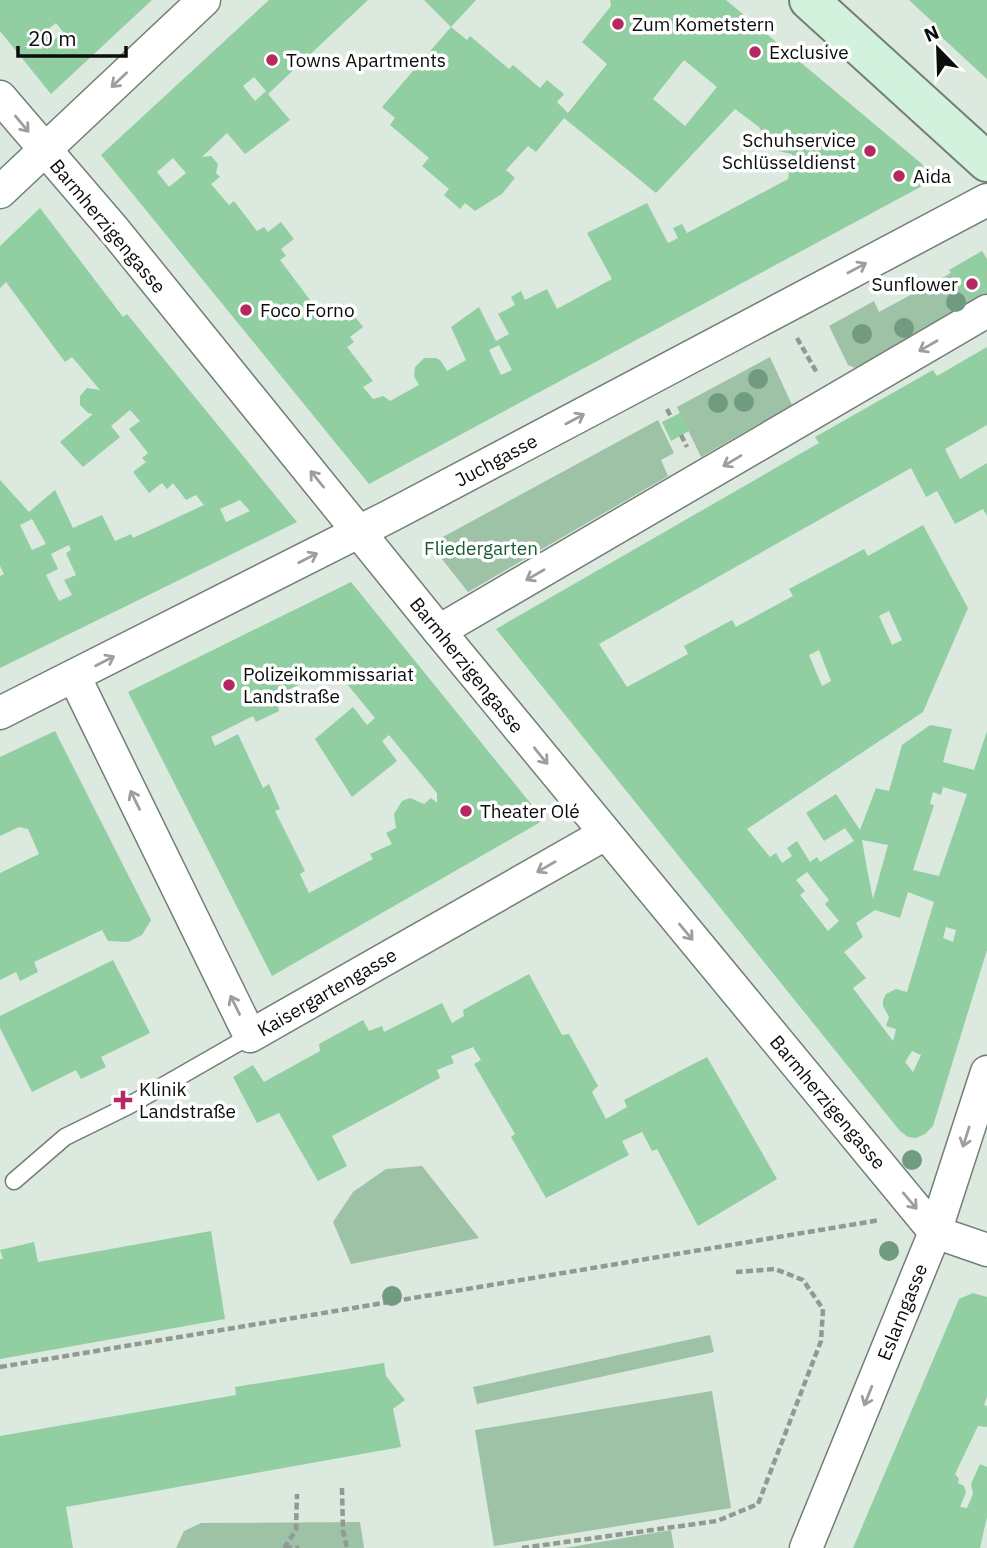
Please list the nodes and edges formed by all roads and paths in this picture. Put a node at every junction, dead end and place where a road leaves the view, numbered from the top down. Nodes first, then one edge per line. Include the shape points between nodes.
1 (204, 0) edge
2 (809, 0) edge
3 (0, 97) edge
4 (44, 150) junction
5 (987, 162) edge
6 (0, 192) edge
7 (987, 200) edge
8 (987, 312) edge
9 (797, 337) dead end
10 (818, 374) dead end
11 (667, 409) dead end
12 (671, 417) dead end
13 (360, 532) junction
14 (439, 631) junction
15 (74, 676) junction
16 (0, 713) edge
17 (605, 834) junction
18 (250, 1036) junction
19 (987, 1072) edge
20 (14, 1181) dead end
21 (884, 1219) dead end
22 (935, 1232) junction
23 (987, 1250) edge
24 (736, 1272) dead end
25 (0, 1367) edge
26 (342, 1488) dead end
27 (297, 1494) dead end
28 (284, 1547) edge
29 (299, 1548) edge
30 (347, 1548) edge
31 (522, 1548) edge
32 (806, 1548) edge

1 -> 4 street
2 - 5 main road
3 -> 4 street, Barmherzigengasse
4 - 6 street
13 -> 4 street, Barmherzigengasse
13 -> 7 street, Juchgasse
8 -> 14 street
9 - 10 path
11 - 12 path
13 - 14 street, Barmherzigengasse
15 -> 13 street, Juchgasse
14 -> 17 street, Barmherzigengasse
15 - 16 street, Juchgasse
18 -> 15 street, Kaisergartengasse
17 -> 18 street, Kaisergartengasse
17 -> 22 street, Barmherzigengasse
18 - 20 lane via 65,1137
19 -> 22 street, Eslarngasse
21 - 25 path
22 - 23 street
22 -> 32 street, Eslarngasse
24 - 31 path via 775,1269 803,1280 823,1309 821,1341 758,1504 717,1521
26 - 30 path
27 - 28 path via 296,1530
28 - 29 path

